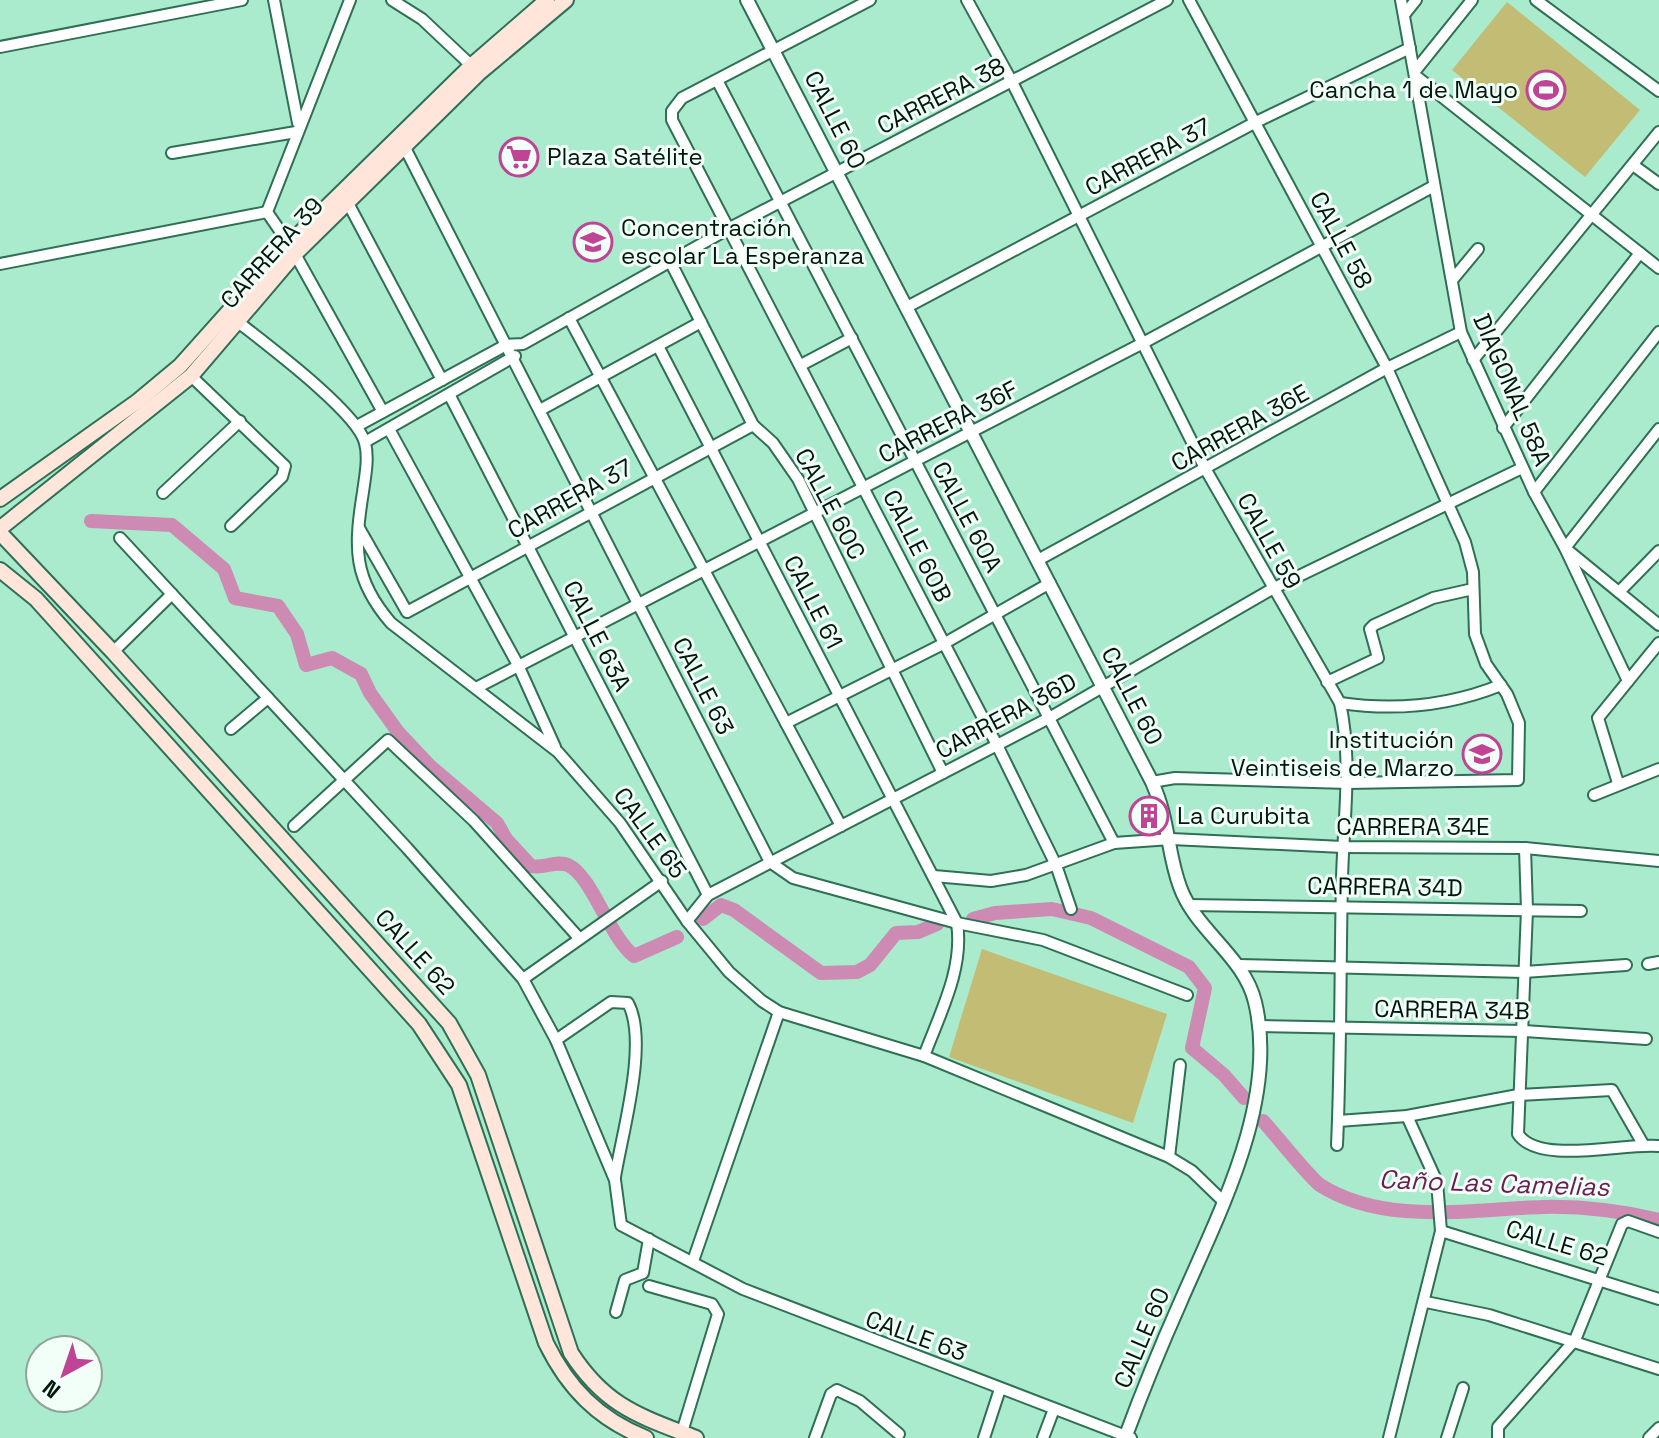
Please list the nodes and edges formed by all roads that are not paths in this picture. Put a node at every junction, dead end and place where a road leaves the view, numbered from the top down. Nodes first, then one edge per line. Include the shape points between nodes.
1 (242, 0) edge
2 (274, 0) edge
3 (350, 0) edge
4 (392, 0) edge
5 (547, 0) edge
6 (566, 0) edge
7 (747, 0) edge
8 (870, 0) edge
9 (967, 0) edge
10 (1167, 0) edge
11 (1189, 0) edge
12 (1401, 0) edge
13 (1416, 0) edge
14 (1472, 0) edge
15 (1536, 0) edge
16 (1404, 15) junction
17 (0, 47) edge
18 (1410, 48) junction
19 (776, 51) junction
20 (476, 69) junction
21 (1416, 74) junction
22 (718, 82) junction
23 (1012, 82) junction
24 (1659, 91) edge
25 (1256, 122) junction
26 (297, 129) junction
27 (1659, 132) edge
28 (402, 142) junction
29 (172, 153) dead end
30 (1633, 165) junction
31 (837, 172) junction
32 (1659, 184) edge
33 (1434, 186) junction
34 (781, 200) junction
35 (348, 203) junction
36 (267, 212) junction
37 (1079, 216) junction
38 (1590, 216) junction
39 (730, 228) junction
40 (1319, 245) junction
41 (292, 249) junction
42 (1478, 249) dead end
43 (1640, 253) junction
44 (670, 261) junction
45 (0, 264) edge
46 (1659, 268) edge
47 (1453, 279) junction
48 (907, 307) junction
49 (233, 318) junction
50 (569, 318) junction
51 (701, 322) junction
52 (1461, 332) junction
53 (1659, 332) edge
54 (852, 338) junction
55 (1143, 343) junction
56 (523, 344) junction
57 (506, 345) junction
58 (658, 346) junction
59 (513, 359) junction
60 (1473, 360) junction
61 (801, 365) junction
62 (1387, 368) junction
63 (191, 376) junction
64 (599, 378) junction
65 (442, 380) junction
66 (450, 396) junction
67 (540, 410) junction
68 (383, 412) junction
69 (240, 421) junction
70 (753, 425) junction
71 (357, 426) junction
72 (1503, 428) junction
73 (389, 429) junction
74 (1659, 429) edge
75 (973, 432) junction
76 (365, 442) junction
77 (710, 448) junction
78 (915, 461) junction
79 (1522, 468) junction
80 (1206, 470) junction
81 (651, 478) junction
82 (864, 487) junction
83 (1534, 492) junction
84 (163, 493) dead end
85 (0, 499) edge
86 (1446, 505) junction
87 (589, 510) junction
88 (814, 513) junction
89 (357, 525) junction
90 (231, 526) dead end
91 (1, 531) edge
92 (120, 538) dead end
93 (759, 540) junction
94 (527, 545) junction
95 (1565, 548) junction
96 (1659, 551) edge
97 (1038, 560) junction
98 (0, 570) edge
99 (702, 571) junction
100 (470, 576) junction
101 (1050, 583) junction
102 (1272, 589) junction
103 (1473, 589) junction
104 (1619, 592) junction
105 (172, 594) junction
106 (638, 604) junction
107 (995, 614) junction
108 (1659, 625) edge
109 (575, 638) junction
110 (945, 643) junction
111 (1659, 643) edge
112 (113, 652) junction
113 (518, 665) junction
114 (892, 669) junction
115 (1628, 681) junction
116 (1327, 682) junction
117 (1501, 685) junction
118 (1102, 687) junction
119 (476, 688) junction
120 (838, 697) junction
121 (268, 698) junction
122 (1340, 703) junction
123 (1049, 718) junction
124 (786, 723) junction
125 (231, 729) dead end
126 (997, 745) junction
127 (558, 752) junction
128 (1659, 769) edge
129 (943, 773) junction
130 (345, 781) junction
131 (1152, 782) junction
132 (1348, 783) junction
133 (1618, 783) junction
134 (1594, 795) dead end
135 (892, 800) junction
136 (294, 826) dead end
137 (841, 826) junction
138 (1171, 839) junction
139 (1114, 843) junction
140 (1343, 847) junction
141 (1525, 848) junction
142 (1659, 861) edge
143 (770, 862) junction
144 (1056, 865) junction
145 (934, 876) junction
146 (662, 881) junction
147 (708, 895) junction
148 (1188, 905) junction
149 (1341, 906) junction
150 (1071, 909) dead end
151 (1527, 910) junction
152 (1581, 911) dead end
153 (687, 921) junction
154 (957, 923) junction
155 (579, 938) junction
156 (1238, 965) junction
157 (1626, 965) dead end
158 (1340, 967) junction
159 (1524, 972) junction
160 (523, 979) junction
161 (1187, 995) dead end
162 (779, 1012) junction
163 (1258, 1026) junction
164 (1339, 1028) junction
165 (1523, 1031) junction
166 (1646, 1039) dead end
167 (556, 1040) junction
168 (924, 1056) junction
169 (1180, 1065) dead end
170 (1518, 1095) junction
171 (1407, 1116) junction
172 (1338, 1121) junction
173 (1643, 1144) junction
174 (1337, 1145) dead end
175 (1659, 1146) edge
176 (1169, 1157) junction
177 (615, 1180) junction
178 (1224, 1202) junction
179 (1441, 1231) junction
180 (1659, 1232) edge
181 (649, 1239) junction
182 (693, 1261) junction
183 (1598, 1277) junction
184 (649, 1286) dead end
185 (1659, 1299) edge
186 (1426, 1302) junction
187 (616, 1312) dead end
188 (1575, 1340) junction
189 (1659, 1369) edge
190 (1463, 1388) dead end
191 (1000, 1389) junction
192 (1054, 1409) junction
193 (1659, 1428) edge
194 (899, 1434) dead end
195 (689, 1435) edge
196 (1127, 1437) edge
197 (1497, 1437) edge
198 (646, 1438) edge
199 (815, 1438) edge
200 (984, 1438) edge
201 (1043, 1438) edge
202 (1389, 1438) edge
203 (1447, 1438) edge
204 (1649, 1438) edge

1 - 17 street
2 - 26 street
3 - 26 street
4 - 20 street via 422,19
5 - 20 main road, CARRERA 39
6 - 20 main road, CARRERA 39
7 - 19 street, CALLE 60
8 - 19 street
9 - 23 street, CALLE 59
10 - 23 street, CARRERA 38
11 - 25 street, CALLE 58
12 - 16 street, DIAGONAL 58A
13 - 16 street
14 - 21 street
15 - 24 street
16 - 18 street, DIAGONAL 58A
18 - 21 street, DIAGONAL 58A
18 - 25 street, CARRERA 37
19 - 22 street
19 - 31 street, CALLE 60
20 - 28 main road, CARRERA 39
21 - 33 street, DIAGONAL 58A
21 - 38 street
22 - 34 street, CALLE 60A
22 - 39 street, CALLE 60B via 682,98 672,120
23 - 31 street, CARRERA 38
23 - 37 street, CALLE 59
25 - 37 street, CARRERA 37
25 - 40 street, CALLE 58
26 - 29 street
26 - 36 street
27 - 30 street
28 - 35 main road, CARRERA 39
28 - 41 main road, CARRERA 39
28 - 57 street, CALLE 63
30 - 32 street
30 - 38 street
31 - 34 street, CARRERA 38
31 - 48 street, CALLE 60
33 - 40 street, CARRERA 36F
33 - 47 street, DIAGONAL 58A
34 - 39 street, CARRERA 38
34 - 54 street, CALLE 60A
35 - 41 main road, CARRERA 39
35 - 65 street
36 - 41 street
36 - 45 street
37 - 48 street, CARRERA 37
37 - 55 street, CALLE 59
38 - 43 street
38 - 60 street
39 - 44 street, CARRERA 38
39 - 61 street, CALLE 60B
40 - 55 street, CARRERA 36F
40 - 62 street, CALLE 58
41 - 49 main road, CARRERA 39
41 - 68 street
42 - 47 street
43 - 46 street
43 - 72 street
44 - 50 street, CARRERA 38
44 - 51 street, CALLE 60C
47 - 52 street, DIAGONAL 58A
48 - 75 street, CALLE 60
49 - 63 main road, CARRERA 39
49 - 71 street
49 - 85 main road, CARRERA 39 via 158,386
50 - 56 street, CARRERA 38
50 - 64 street
51 - 58 street
51 - 70 street, CALLE 60C
52 - 60 street, DIAGONAL 58A
52 - 62 street, CARRERA 36E
53 - 83 street
54 - 61 street
54 - 78 street, CALLE 60A
55 - 75 street, CARRERA 36F
55 - 80 street, CALLE 59
56 - 57 street, CARRERA 38
56 - 59 street, CARRERA 38
57 - 59 street, CALLE 63
57 - 65 street, CARRERA 38
58 - 64 street
58 - 77 street, CALLE 61
59 - 66 street, CARRERA 38
59 - 67 street, CALLE 63
60 - 72 street, DIAGONAL 58A
61 - 82 street, CALLE 60B
62 - 80 street, CARRERA 36E
62 - 86 street, CALLE 58
63 - 69 street
63 - 91 main road, CARRERA 39
64 - 67 street
64 - 81 street
65 - 68 street, CARRERA 38
66 - 73 street, CARRERA 38
66 - 94 street, CALLE 63A
67 - 87 street, CALLE 63
68 - 71 street, CARRERA 38
69 - 84 street
69 - 90 street via 283,461 285,472
70 - 77 street, CARRERA 37
70 - 88 street, CALLE 60C via 786,459
71 - 76 street
72 - 79 street, DIAGONAL 58A
73 - 76 street, CARRERA 38
73 - 100 street
74 - 95 street
75 - 78 street, CARRERA 36F
75 - 97 street, CALLE 60
76 - 89 street, CALLE 65
77 - 81 street, CARRERA 37
77 - 93 street, CALLE 61
78 - 82 street, CARRERA 36F
78 - 107 street, CALLE 60A
79 - 83 street, DIAGONAL 58A
79 - 86 street, CARRERA 36D
80 - 97 street, CARRERA 36E
80 - 102 street, CALLE 59
81 - 87 street, CARRERA 37
81 - 99 street
82 - 88 street, CARRERA 36F
82 - 110 street, CALLE 60B
83 - 95 street, DIAGONAL 58A
86 - 102 street, CARRERA 36D
86 - 103 street, CALLE 58 via 1465,542
87 - 94 street, CARRERA 37
87 - 106 street, CALLE 63
88 - 93 street, CARRERA 36F
88 - 114 street, CALLE 60C
89 - 100 street, CARRERA 37 via 407,612
89 - 119 street, CALLE 65 via 361,578 372,601 391,623
91 - 112 main road, CALLE 62
92 - 105 street, CALLE 63
93 - 99 street, CARRERA 36F
93 - 120 street, CALLE 61
94 - 100 street, CARRERA 37
94 - 109 street, CALLE 63A
95 - 104 street
95 - 115 street, DIAGONAL 58A
96 - 104 street
97 - 101 street, CALLE 60
98 - 198 main road, CALLE 62 via 36,599 419,1024 459,1085 557,1365 603,1416
99 - 106 street, CARRERA 36F
99 - 124 street
100 - 113 street
101 - 107 street
101 - 118 street, CALLE 60
102 - 116 street, CALLE 59
102 - 118 street, CARRERA 36D
103 - 116 street via 1433,598 1374,625 1370,629 1378,658
103 - 117 street, CALLE 58 via 1475,634
104 - 108 street
105 - 112 street
105 - 121 street, CALLE 63
106 - 109 street, CARRERA 36F
106 - 143 street, CALLE 63
107 - 110 street
107 - 123 street, CALLE 60A
109 - 113 street, CARRERA 36F
109 - 147 street, CALLE 63A
110 - 114 street
110 - 126 street, CALLE 60B
111 - 115 street
112 - 195 main road, CALLE 62 via 449,1023 478,1075 571,1353 613,1402
113 - 119 street, CARRERA 36F
113 - 127 street
114 - 120 street
114 - 129 street, CALLE 60C
115 - 133 street via 1598,718
116 - 122 street, CALLE 59
117 - 122 street via 1474,696 1382,710
117 - 132 street, CALLE 58 via 1519,723 1518,780
118 - 123 street, CARRERA 36D
118 - 131 street, CALLE 60
119 - 127 street, CALLE 65
120 - 124 street
120 - 135 street, CALLE 61
121 - 125 street
121 - 130 street, CALLE 63
122 - 132 street, CALLE 59
123 - 126 street, CARRERA 36D
123 - 139 street, CALLE 60A
124 - 137 street
126 - 129 street, CARRERA 36D
126 - 144 street, CALLE 60B
127 - 146 street, CALLE 65
128 - 133 street
129 - 135 street, CARRERA 36D
130 - 136 street
130 - 155 street via 388,740 474,821
130 - 160 street, CALLE 63
131 - 132 street via 1175,778
131 - 138 street, CALLE 60
132 - 140 street, CALLE 59
133 - 134 street
135 - 137 street, CARRERA 36D
135 - 145 street, CALLE 61
137 - 143 street, CARRERA 36D
138 - 139 street, CARRERA 34E
138 - 140 street, CARRERA 34E
138 - 148 street, CALLE 60
139 - 144 street, CARRERA 34E
140 - 141 street, CARRERA 34E
140 - 149 street, CALLE 59
141 - 142 street, CARRERA 34E
141 - 151 street
143 - 147 street, CARRERA 36D
143 - 154 street via 793,878
144 - 145 street, CARRERA 34E via 991,881
144 - 150 street, CALLE 60B
145 - 154 street
146 - 153 street, CALLE 65
146 - 155 street
147 - 153 street, CARRERA 36D
148 - 149 street, CARRERA 34D
148 - 156 street, CALLE 60
149 - 151 street, CARRERA 34D
149 - 158 street, CALLE 59
151 - 152 street, CARRERA 34D
151 - 159 street
153 - 162 street, CALLE 65 via 729,972
154 - 161 street via 1043,940
154 - 168 street via 957,965
155 - 160 street
156 - 158 street
156 - 163 street, CALLE 60 via 1255,1003
157 - 159 street
158 - 159 street
158 - 164 street, CALLE 59
159 - 165 street
160 - 167 street, CALLE 63
162 - 168 street, CALLE 65
162 - 182 street
163 - 164 street, CARRERA 34B
163 - 178 street, CALLE 60 via 1249,1132
164 - 165 street, CARRERA 34B
164 - 172 street, CALLE 59
165 - 166 street, CARRERA 34B
165 - 170 street
167 - 177 street, CALLE 63
167 - 177 street via 611,1002 628,1003 633,1012 636,1046
168 - 176 street, CALLE 65
169 - 176 street
170 - 171 street
170 - 173 street via 1612,1090
170 - 173 street via 1521,1139 1561,1151
171 - 172 street
171 - 179 street via 1437,1182
172 - 174 street, CALLE 59
173 - 175 street
176 - 178 street, CALLE 65
177 - 181 street, CALLE 63 via 621,1225
178 - 196 street, CALLE 60
179 - 183 street, CALLE 62
179 - 186 street
180 - 183 street via 1628,1221 1619,1229
181 - 182 street, CALLE 63
181 - 187 street via 643,1273 625,1280
182 - 191 street, CALLE 63 via 743,1289
183 - 185 street, CALLE 62
183 - 188 street
184 - 195 street via 712,1304 718,1314
186 - 188 street
186 - 202 street
188 - 189 street
188 - 197 street via 1498,1427
190 - 203 street
191 - 192 street, CALLE 63
191 - 200 street
192 - 196 street, CALLE 63
192 - 201 street
193 - 204 street
194 - 199 street via 840,1391 831,1394

